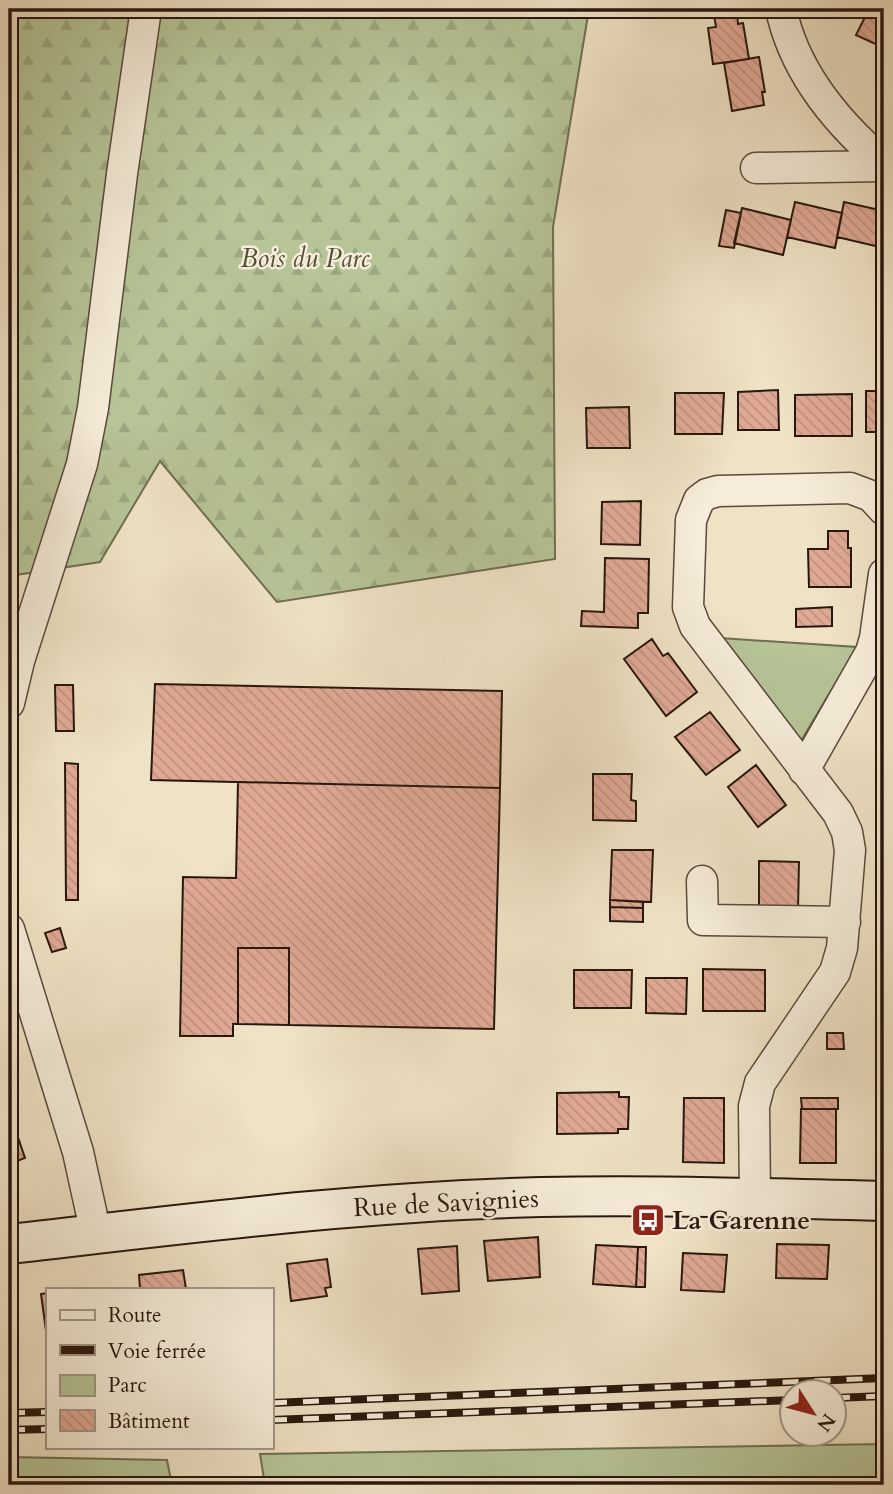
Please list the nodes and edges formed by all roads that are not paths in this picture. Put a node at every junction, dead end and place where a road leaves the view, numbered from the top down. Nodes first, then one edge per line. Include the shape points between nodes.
1 (146, 9) edge
2 (781, 9) edge
3 (884, 164) edge
4 (756, 168) dead end
5 (884, 510) edge
6 (884, 574) edge
7 (9, 703) edge
8 (804, 770) junction
9 (702, 881) dead end
10 (845, 922) junction
11 (9, 929) edge
12 (755, 1198) junction
13 (884, 1201) edge
14 (96, 1234) junction
15 (9, 1244) edge

1 - 7 street via 82,464
2 - 3 street via 789,39 813,85
3 - 4 street
5 - 8 street via 871,496 850,488 719,491 699,500 691,520 690,617
6 - 8 street via 871,652
8 - 10 street via 838,813 850,841
9 - 10 street via 703,920
10 - 12 street via 835,972 760,1083 754,1106
11 - 14 street via 78,1152
12 - 13 street, Rue de Savignies
12 - 14 street, Rue de Savignies via 452,1201
14 - 15 street, Rue de Savignies

